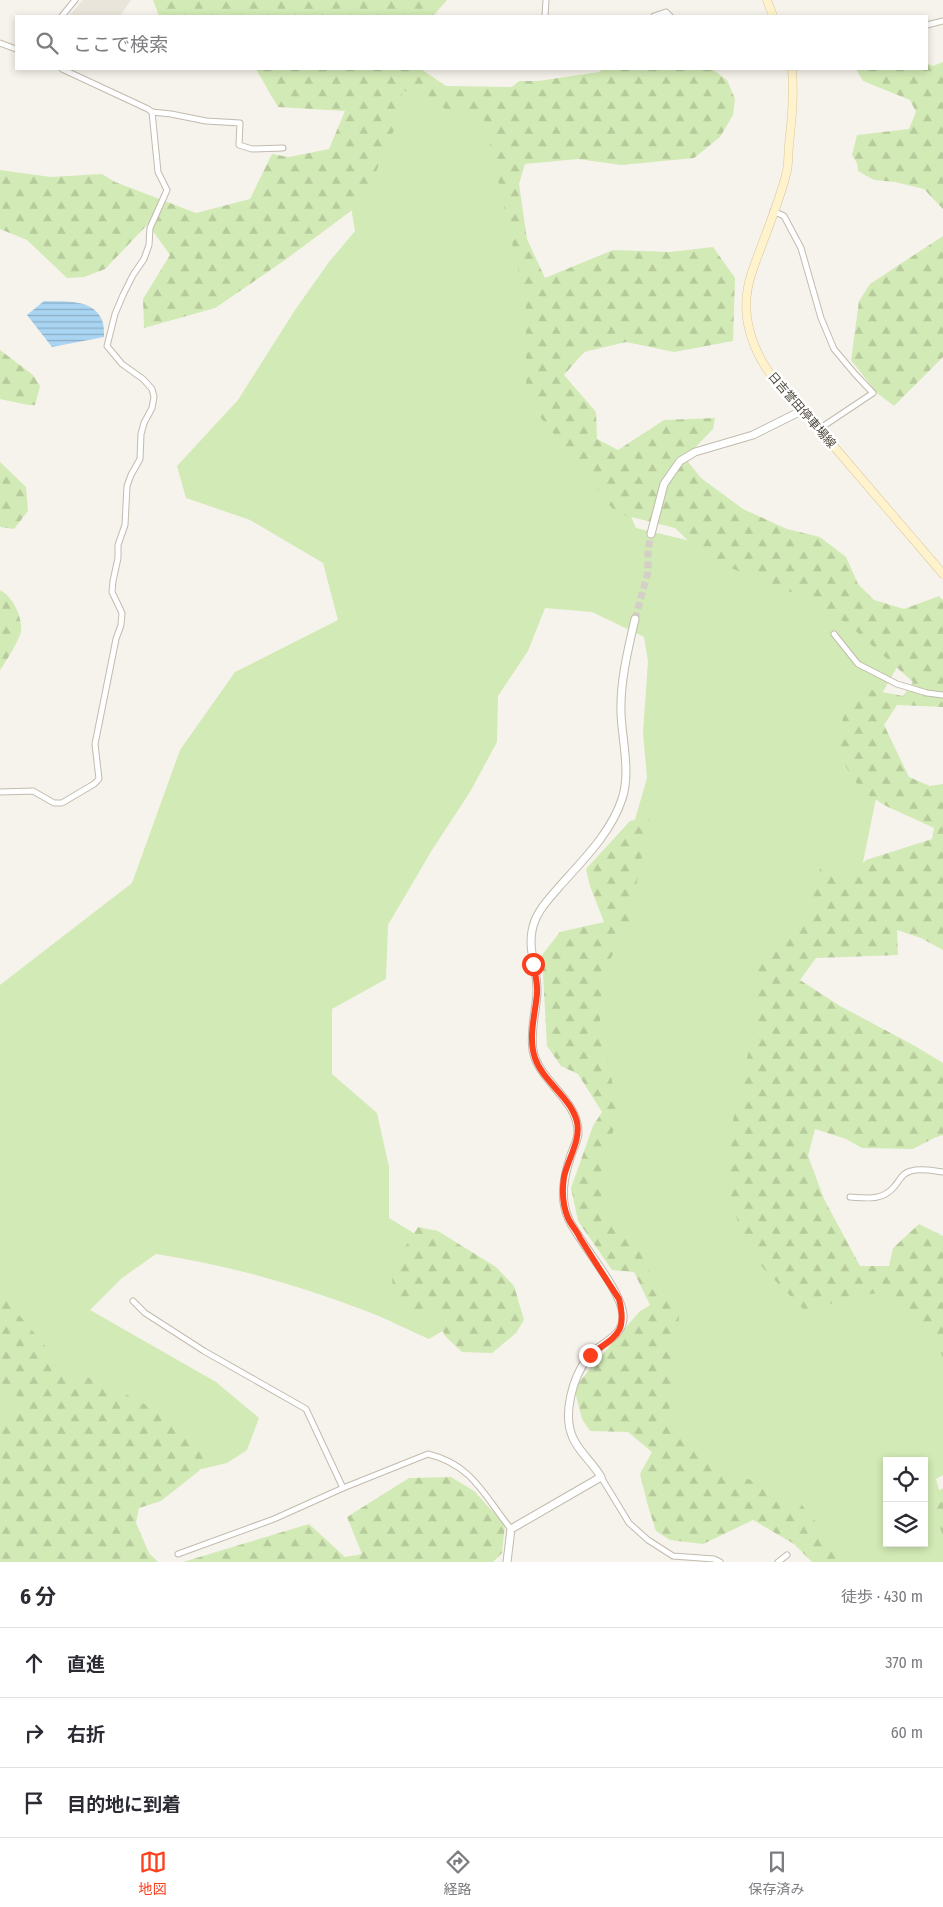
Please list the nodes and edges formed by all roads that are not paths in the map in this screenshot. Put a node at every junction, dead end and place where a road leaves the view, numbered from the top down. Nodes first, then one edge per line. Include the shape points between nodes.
1 (75, 0) edge
2 (546, 0) edge
3 (767, 0) edge
4 (63, 15) edge
5 (545, 15) edge
6 (657, 15) edge
7 (669, 15) edge
8 (773, 15) edge
9 (943, 21) edge
10 (928, 25) edge
11 (0, 43) edge
12 (15, 49) edge
13 (64, 70) edge
14 (792, 70) edge
15 (152, 112) junction
16 (283, 148) dead end
17 (773, 211) junction
18 (801, 411) junction
19 (819, 429) junction
20 (650, 534) tunnel mouth
21 (943, 574) edge
22 (635, 619) tunnel mouth
23 (834, 634) dead end
24 (943, 695) edge
25 (0, 792) edge
26 (943, 1172) edge
27 (850, 1197) dead end
28 (133, 1302) dead end
29 (601, 1477) junction
30 (343, 1488) junction
31 (511, 1529) junction
32 (178, 1554) dead end
33 (787, 1556) dead end
34 (507, 1562) edge
35 (720, 1562) edge
36 (778, 1562) edge

1 - 4 street
2 - 5 street
3 - 8 main road
6 - 7 street via 666,12
9 - 10 street
11 - 12 street
13 - 15 street
14 - 17 main road, 日吉誉田停車場線 via 794,102 786,174
15 - 16 street via 240,123 239,146
15 - 25 street via 158,172 167,190 150,228 144,259 115,314 107,346 122,364 143,379 154,397 141,434 140,458 127,486 125,525 118,545 112,592 122,613 95,744 99,779 62,802 54,802 33,791
17 - 18 main road, 日吉誉田停車場線 via 750,278 746,309 748,331 764,367
17 - 19 street via 784,216 801,248 821,318 834,349 873,393
18 - 19 main road, 日吉誉田停車場線
18 - 20 street via 753,435 695,452 680,460 664,484
19 - 21 main road, 日吉誉田停車場線
22 - 29 street via 622,681 626,774 623,796 604,834 542,906 532,930 530,949 537,992 532,1042 536,1061 573,1112 578,1133 565,1176 565,1207 568,1218 619,1299 622,1312 619,1329 590,1355 583,1366 569,1411 568,1423 573,1440
23 - 24 street via 858,664 897,684
26 - 27 street via 912,1170 901,1176 885,1195
28 - 30 street via 204,1350 306,1410
29 - 31 street
29 - 35 street via 629,1523 648,1540 673,1556
30 - 31 street via 428,1454 443,1458 469,1474
30 - 32 street via 274,1519
31 - 34 street
33 - 36 street

